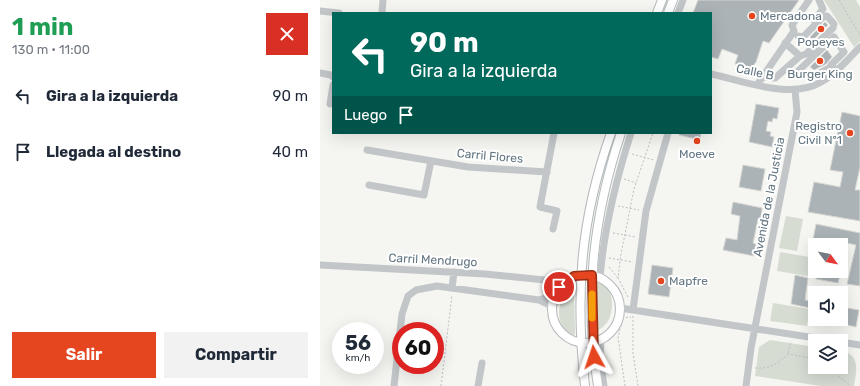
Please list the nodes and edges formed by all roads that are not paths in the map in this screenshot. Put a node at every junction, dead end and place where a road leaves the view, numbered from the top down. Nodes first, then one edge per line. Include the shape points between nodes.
1 (383, 0) edge
2 (662, 0) edge
3 (673, 0) edge
4 (683, 0) edge
5 (810, 0) edge
6 (819, 0) edge
7 (320, 11) edge
8 (332, 12) edge
9 (382, 12) edge
10 (656, 12) edge
11 (668, 12) edge
12 (678, 12) edge
13 (798, 36) junction
14 (786, 43) junction
15 (860, 47) edge
16 (800, 56) junction
17 (834, 71) junction
18 (320, 73) edge
19 (712, 74) edge
20 (332, 75) edge
21 (762, 77) junction
22 (757, 84) junction
23 (795, 90) junction
24 (332, 91) edge
25 (330, 104) dead end
26 (554, 134) edge
27 (610, 134) edge
28 (622, 134) edge
29 (631, 134) edge
30 (668, 134) edge
31 (367, 150) dead end
32 (431, 161) junction
33 (547, 172) junction
34 (369, 184) dead end
35 (552, 229) dead end
36 (320, 265) edge
37 (454, 272) junction
38 (580, 275) junction
39 (592, 275) junction
40 (600, 278) junction
41 (545, 280) dead end
42 (452, 288) junction
43 (554, 296) junction
44 (539, 300) junction
45 (552, 306) junction
46 (620, 308) junction
47 (633, 313) junction
48 (755, 328) junction
49 (808, 337) edge
50 (601, 339) junction
51 (580, 342) junction
52 (592, 342) junction
53 (848, 343) edge
54 (860, 345) edge
55 (482, 363) dead end
56 (394, 386) edge
57 (478, 386) edge
58 (585, 386) edge
59 (598, 386) edge
60 (604, 386) edge
61 (746, 386) edge

1 - 9 street
2 - 10 main road
3 - 11 main road
4 - 12 street
5 - 14 street via 792,25 794,31
6 - 13 street via 823,9
7 - 8 street
13 - 14 street via 792,43
13 - 16 street via 803,37 823,17 827,16 834,24 806,54
14 - 16 street
14 - 21 street
15 - 17 street
16 - 21 street via 775,78
17 - 17 street via 831,65 844,52 834,37 794,74 814,76 828,68
17 - 23 street via 818,84 805,90
18 - 20 street
19 - 22 street, Calle B
21 - 22 street
22 - 23 street, Calle B
23 - 48 street, Avenida de la Justicia via 797,112
24 - 25 street
26 - 33 street
27 - 38 main road via 588,211
28 - 39 main road via 607,177 598,215
29 - 40 street via 613,194 602,250
30 - 47 street via 646,211
31 - 32 street, Carril Flores
32 - 33 street, Carril Flores via 468,167
32 - 34 street via 424,195
33 - 35 street via 540,207 557,211
36 - 37 street, Carril Mendrugo
37 - 41 street, Carril Mendrugo
37 - 42 street
38 - 39 main road
38 - 43 main road via 567,280
38 - 51 main road
39 - 40 main road
39 - 52 main road
40 - 46 main road via 616,293
42 - 44 street
42 - 56 street via 424,287 408,296 402,314
43 - 44 street
43 - 45 main road
44 - 45 street
45 - 51 main road via 555,324 561,332 568,338
46 - 47 street
46 - 50 main road via 615,326
47 - 48 street
48 - 49 street
48 - 61 street, Avenida de la Justicia
50 - 52 main road
50 - 60 street via 600,359
51 - 52 main road
51 - 58 main road
52 - 59 main road
53 - 54 street
55 - 57 street

